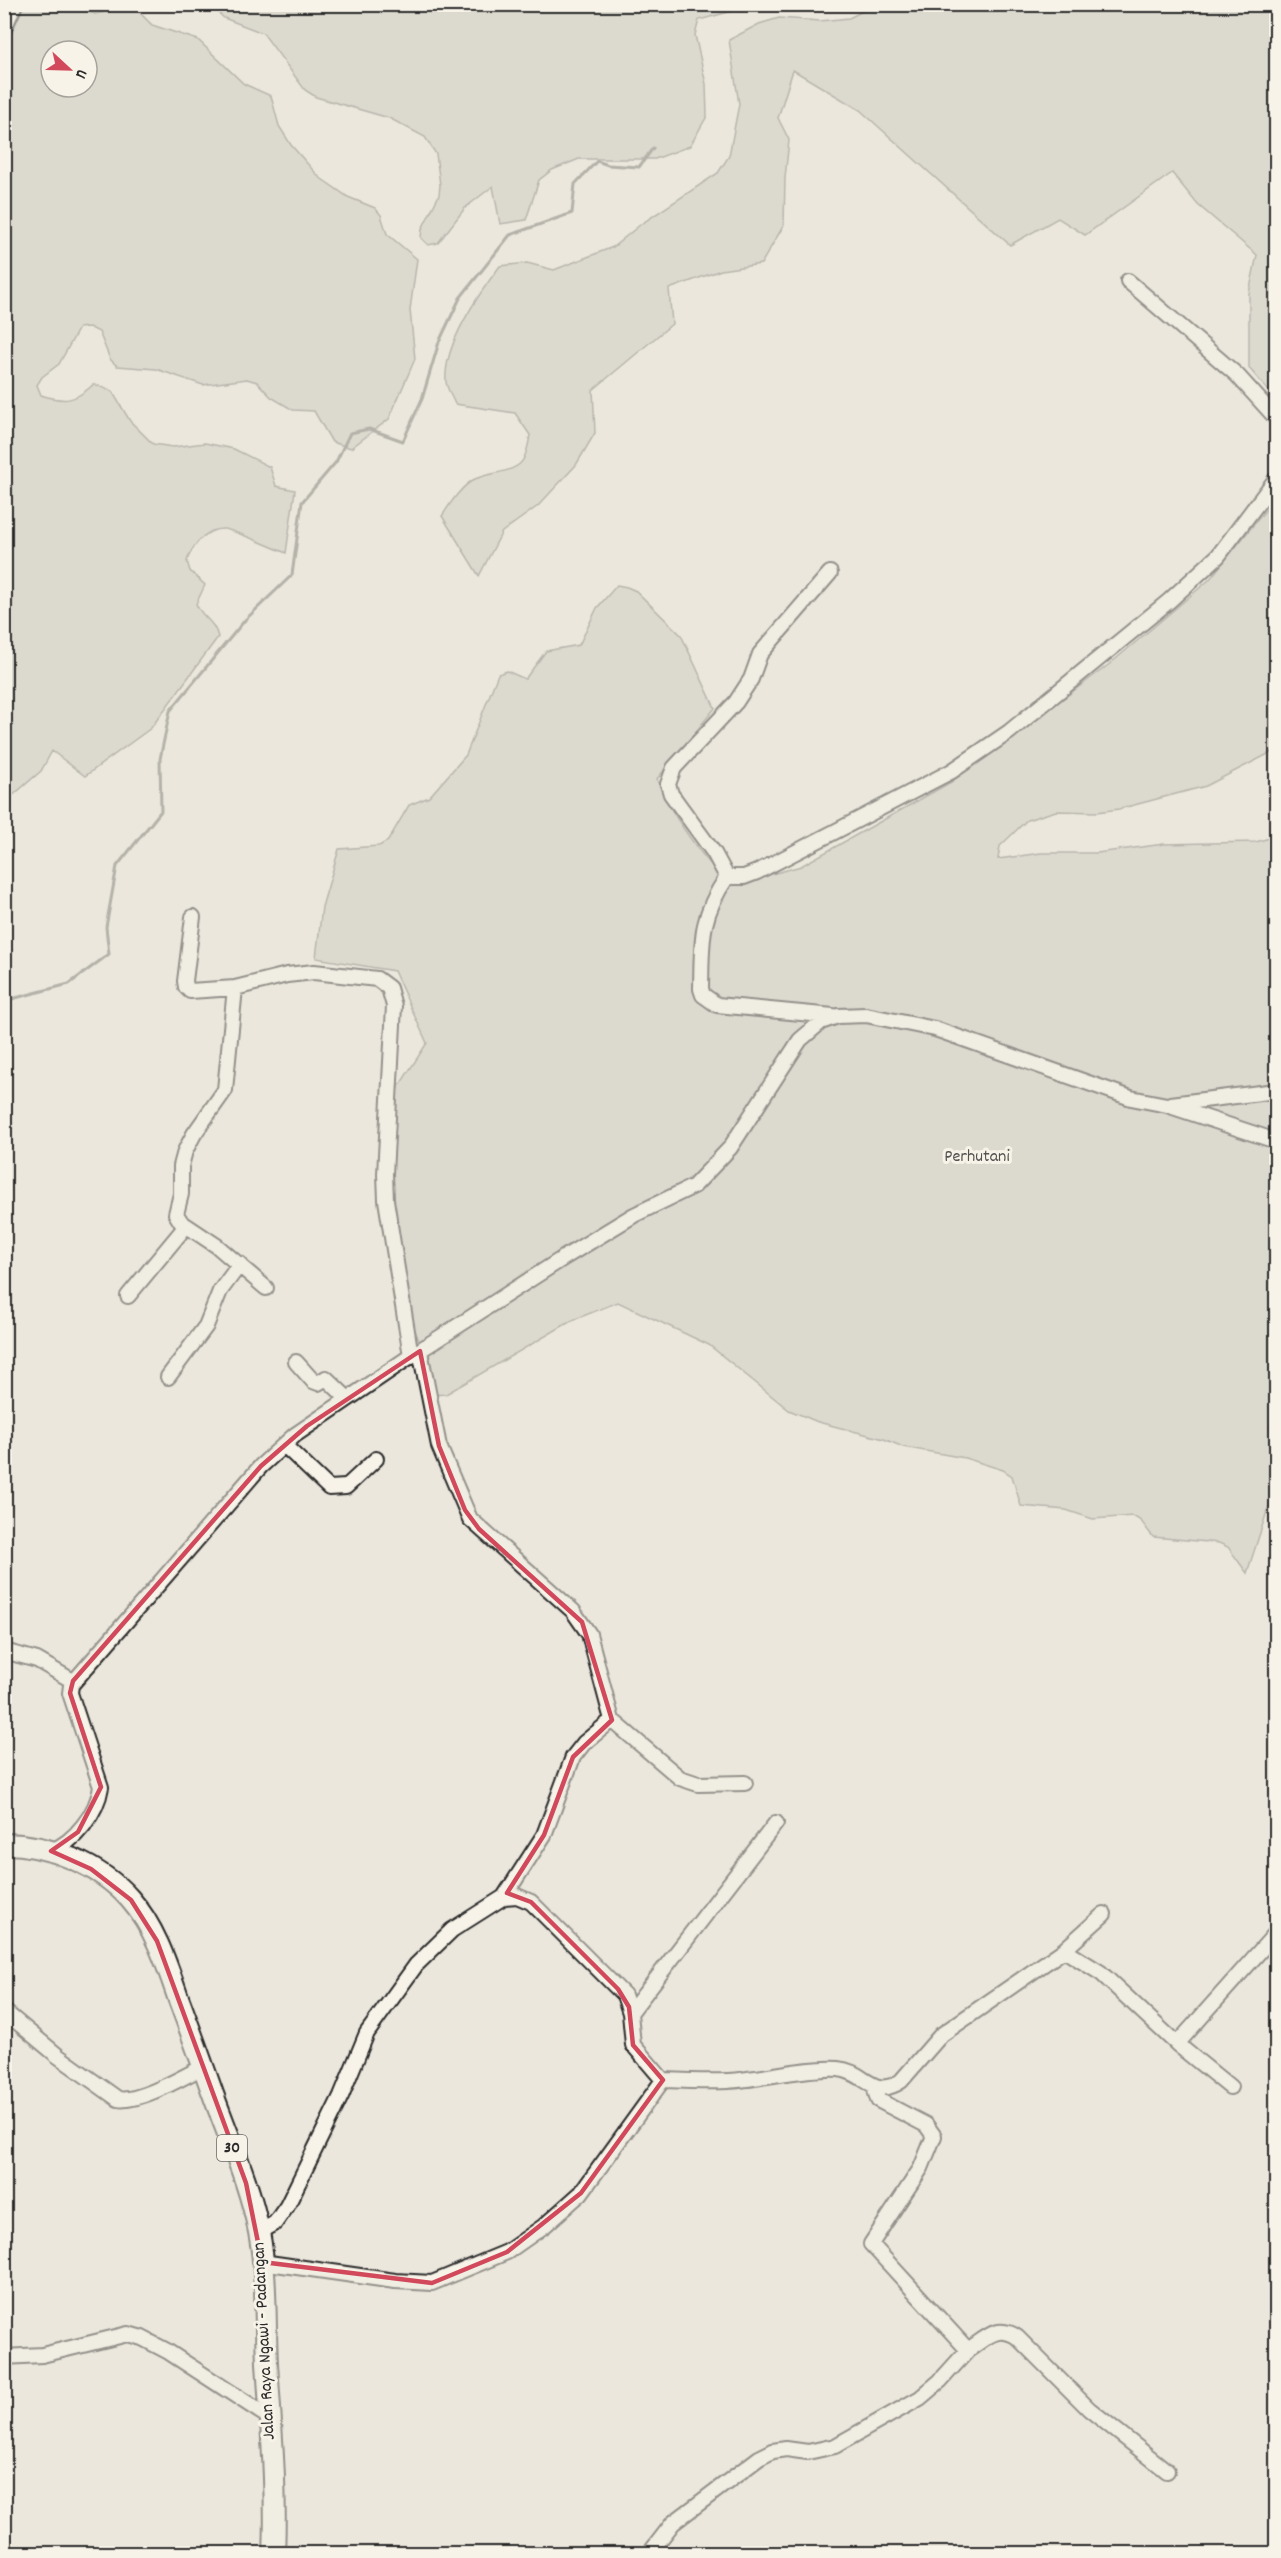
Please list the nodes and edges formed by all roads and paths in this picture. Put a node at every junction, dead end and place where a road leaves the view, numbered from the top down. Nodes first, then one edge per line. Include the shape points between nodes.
1 (15, 4) edge
2 (4, 28) edge
3 (1128, 281) dead end
4 (1276, 418) edge
5 (1276, 479) edge
6 (830, 573) dead end
7 (727, 876) junction
8 (194, 917) dead end
9 (235, 988) junction
10 (838, 1016) junction
11 (1276, 1091) edge
12 (1167, 1105) junction
13 (1276, 1141) edge
14 (186, 1226) junction
15 (240, 1264) junction
16 (266, 1288) dead end
17 (128, 1296) dead end
18 (416, 1354) junction
19 (296, 1362) dead end
20 (168, 1377) dead end
21 (348, 1399) junction
22 (284, 1445) junction
23 (376, 1459) dead end
24 (4, 1651) edge
25 (73, 1681) junction
26 (612, 1720) junction
27 (745, 1783) dead end
28 (776, 1823) dead end
29 (4, 1844) edge
30 (51, 1851) junction
31 (504, 1897) junction
32 (1104, 1914) dead end
33 (1276, 1933) edge
34 (1064, 1950) junction
35 (4, 2011) edge
36 (630, 2013) junction
37 (1178, 2044) junction
38 (203, 2067) junction
39 (663, 2080) junction
40 (874, 2086) junction
41 (1230, 2086) dead end
42 (259, 2232) junction
43 (262, 2262) junction
44 (968, 2350) junction
45 (4, 2357) edge
46 (270, 2418) junction
47 (1167, 2471) dead end
48 (274, 2553) edge
49 (649, 2553) edge

1 - 2 street
3 - 4 street via 1237,375
5 - 7 street via 1218,556 1010,732 952,771 757,872 744,877
6 - 7 street via 760,654 751,679 736,702 669,776 671,794
7 - 10 street via 703,925 703,995 717,1005
8 - 9 street via 186,987 190,991
9 - 14 street via 225,1090 194,1134 181,1166 182,1190 176,1214
9 - 18 street via 314,972 377,980 389,988 394,1006 386,1200
10 - 12 street via 866,1015 935,1029 1131,1098
10 - 18 street via 821,1022 800,1040 730,1148 694,1186 634,1215
11 - 12 street
12 - 13 street
14 - 15 street
14 - 17 street
15 - 16 street
15 - 20 street via 219,1291 206,1326
18 - 21 street
18 - 26 street via 439,1446 465,1510 479,1529 582,1622
19 - 21 street via 313,1381 318,1383 326,1378
21 - 22 street
22 - 23 street via 329,1488 346,1487
22 - 25 street via 261,1466
24 - 25 street via 37,1660
25 - 30 street via 69,1693 101,1787 98,1800 78,1832 64,1846
26 - 27 street via 680,1778 698,1784
26 - 31 street via 573,1757 544,1834
28 - 36 street
29 - 30 highway, Jalan Raya Ngawi - Padangan / 30
30 - 38 highway, Jalan Raya Ngawi - Padangan / 30 via 115,1884 144,1919 157,1941
31 - 36 street via 517,1896 531,1902 618,1989
31 - 42 street via 437,1942 402,1984 367,2033 287,2206 274,2223
32 - 34 street
33 - 37 street
34 - 37 street via 1101,1973
34 - 40 street via 941,2035 901,2081 888,2088
35 - 38 street via 118,2099 141,2096
36 - 39 street via 633,2045
37 - 41 street
38 - 42 highway, Jalan Raya Ngawi - Padangan / 30 via 246,2183
39 - 40 street via 728,2081 835,2068
39 - 43 street via 581,2193 507,2252 432,2283
40 - 44 street via 878,2100 926,2125 934,2136 921,2168 871,2244
42 - 43 highway, Jalan Raya Ngawi - Padangan / 30
43 - 46 highway, Jalan Raya Ngawi - Padangan / 30
44 - 47 street via 998,2331 1010,2332 1089,2409
44 - 49 street via 920,2398 835,2446 808,2452 773,2451 759,2458 673,2523
45 - 46 street via 42,2355 128,2334 167,2351
46 - 48 highway, Jalan Raya Ngawi - Padangan / 30

